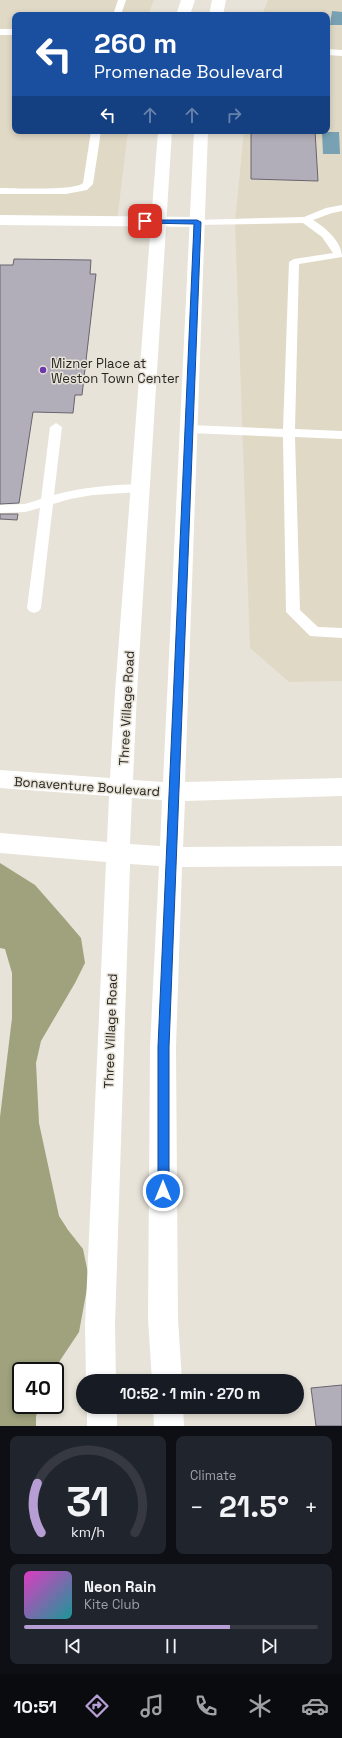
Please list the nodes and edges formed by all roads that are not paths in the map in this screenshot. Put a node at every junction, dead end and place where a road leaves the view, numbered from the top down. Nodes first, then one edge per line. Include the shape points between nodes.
1 (122, 0) edge
2 (188, 0) edge
3 (220, 0) edge
4 (118, 12) edge
5 (184, 12) edge
6 (217, 12) edge
7 (0, 32) edge
8 (12, 32) edge
9 (330, 52) edge
10 (342, 54) edge
11 (96, 134) edge
12 (165, 134) edge
13 (201, 134) edge
14 (0, 191) edge
15 (342, 208) edge
16 (0, 220) edge
17 (305, 220) junction
18 (159, 222) junction
19 (197, 222) junction
20 (56, 427) dead end
21 (189, 429) junction
22 (290, 433) junction
23 (342, 435) edge
24 (140, 488) junction
25 (47, 502) junction
26 (0, 509) edge
27 (34, 608) dead end
28 (342, 633) edge
29 (0, 779) edge
30 (342, 787) edge
31 (122, 789) junction
32 (174, 792) junction
33 (0, 843) edge
34 (119, 852) junction
35 (342, 856) edge
36 (171, 857) junction
37 (101, 1374) edge
38 (167, 1374) edge
39 (102, 1414) edge
40 (168, 1414) edge
41 (102, 1426) edge
42 (169, 1426) edge

1 - 4 lane
2 - 5 street
3 - 6 street
7 - 8 lane
9 - 10 lane
11 - 14 lane via 87,186 80,190
12 - 18 street, Three Village Road
13 - 19 street
15 - 17 lane
16 - 18 street
17 - 19 lane
17 - 22 lane via 318,226 333,242 339,255 294,262
18 - 19 street
18 - 24 street, Three Village Road
19 - 21 street
20 - 25 lane
21 - 22 lane
21 - 32 street
22 - 23 lane
22 - 28 lane via 293,612 314,632
24 - 25 lane via 80,491
24 - 31 street, Three Village Road
25 - 26 lane via 25,508
25 - 27 lane
29 - 31 street, Bonaventure Boulevard
30 - 32 street, Bonaventure Boulevard
31 - 32 street, Bonaventure Boulevard
31 - 34 street, Three Village Road
32 - 36 street
33 - 34 street
34 - 36 street
34 - 37 street, Three Village Road via 102,1234
35 - 36 street
36 - 38 street via 163,1047 163,1319
39 - 41 street
40 - 42 street

